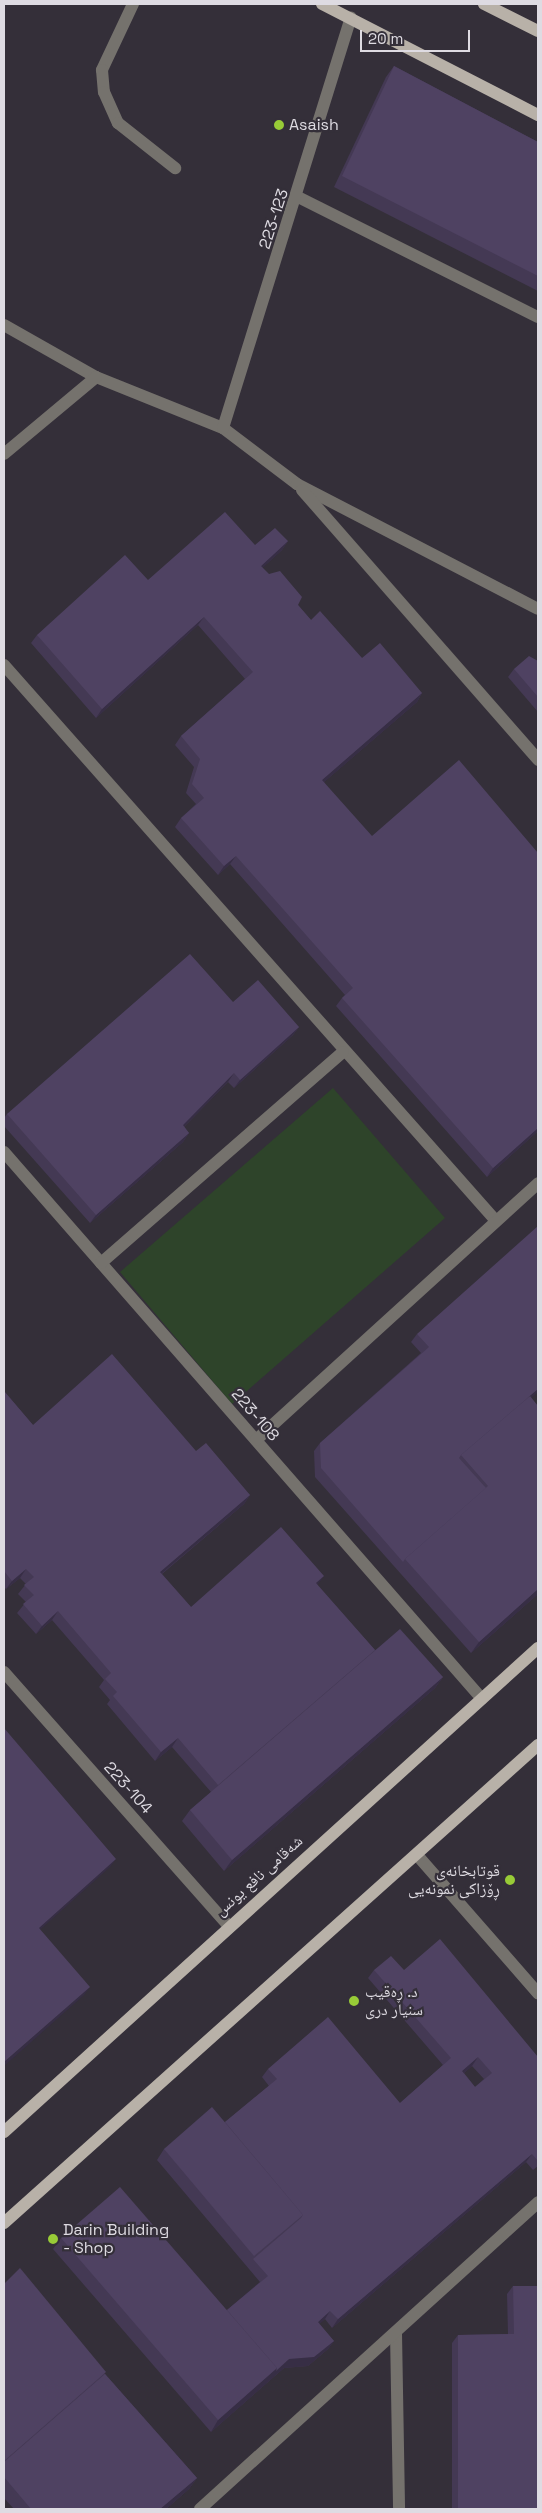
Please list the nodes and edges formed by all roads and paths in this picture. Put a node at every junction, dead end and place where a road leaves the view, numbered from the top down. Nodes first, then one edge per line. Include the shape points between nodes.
1 (133, 4) edge
2 (322, 4) edge
3 (484, 4) edge
4 (351, 18) junction
5 (538, 31) edge
6 (538, 115) edge
7 (175, 168) dead end
8 (298, 196) junction
9 (538, 317) edge
10 (4, 325) edge
11 (96, 377) junction
12 (223, 428) junction
13 (4, 453) edge
14 (297, 484) junction
15 (538, 609) edge
16 (4, 665) edge
17 (538, 760) edge
18 (343, 1052) junction
19 (4, 1152) edge
20 (538, 1183) edge
21 (496, 1221) junction
22 (101, 1263) junction
23 (256, 1440) junction
24 (538, 1648) edge
25 (4, 1672) edge
26 (482, 1699) junction
27 (538, 1745) edge
28 (417, 1855) junction
29 (228, 1925) junction
30 (538, 1993) edge
31 (4, 2132) edge
32 (538, 2202) edge
33 (4, 2222) edge
34 (396, 2333) junction
35 (200, 2509) edge
36 (399, 2509) edge

1 - 7 street via 102,70 104,92 118,123
2 - 4 main road
3 - 5 main road
4 - 6 main road
4 - 8 street, 223-123
8 - 9 street
8 - 12 street, 223-123
10 - 11 street
11 - 12 street
11 - 13 street
12 - 14 street
14 - 15 street
14 - 17 street
16 - 18 street
18 - 21 street
18 - 22 street
19 - 22 street, 223-108
20 - 21 street
21 - 23 street
22 - 23 street, 223-108
23 - 26 street, 223-108
24 - 26 main road, شەقامی نافع یونس
25 - 29 street, 223-104
26 - 29 main road, شەقامی نافع یونس
27 - 28 main road
28 - 30 street
28 - 33 main road
29 - 31 main road, شەقامی نافع یونس
32 - 34 street
34 - 35 street
34 - 36 street

